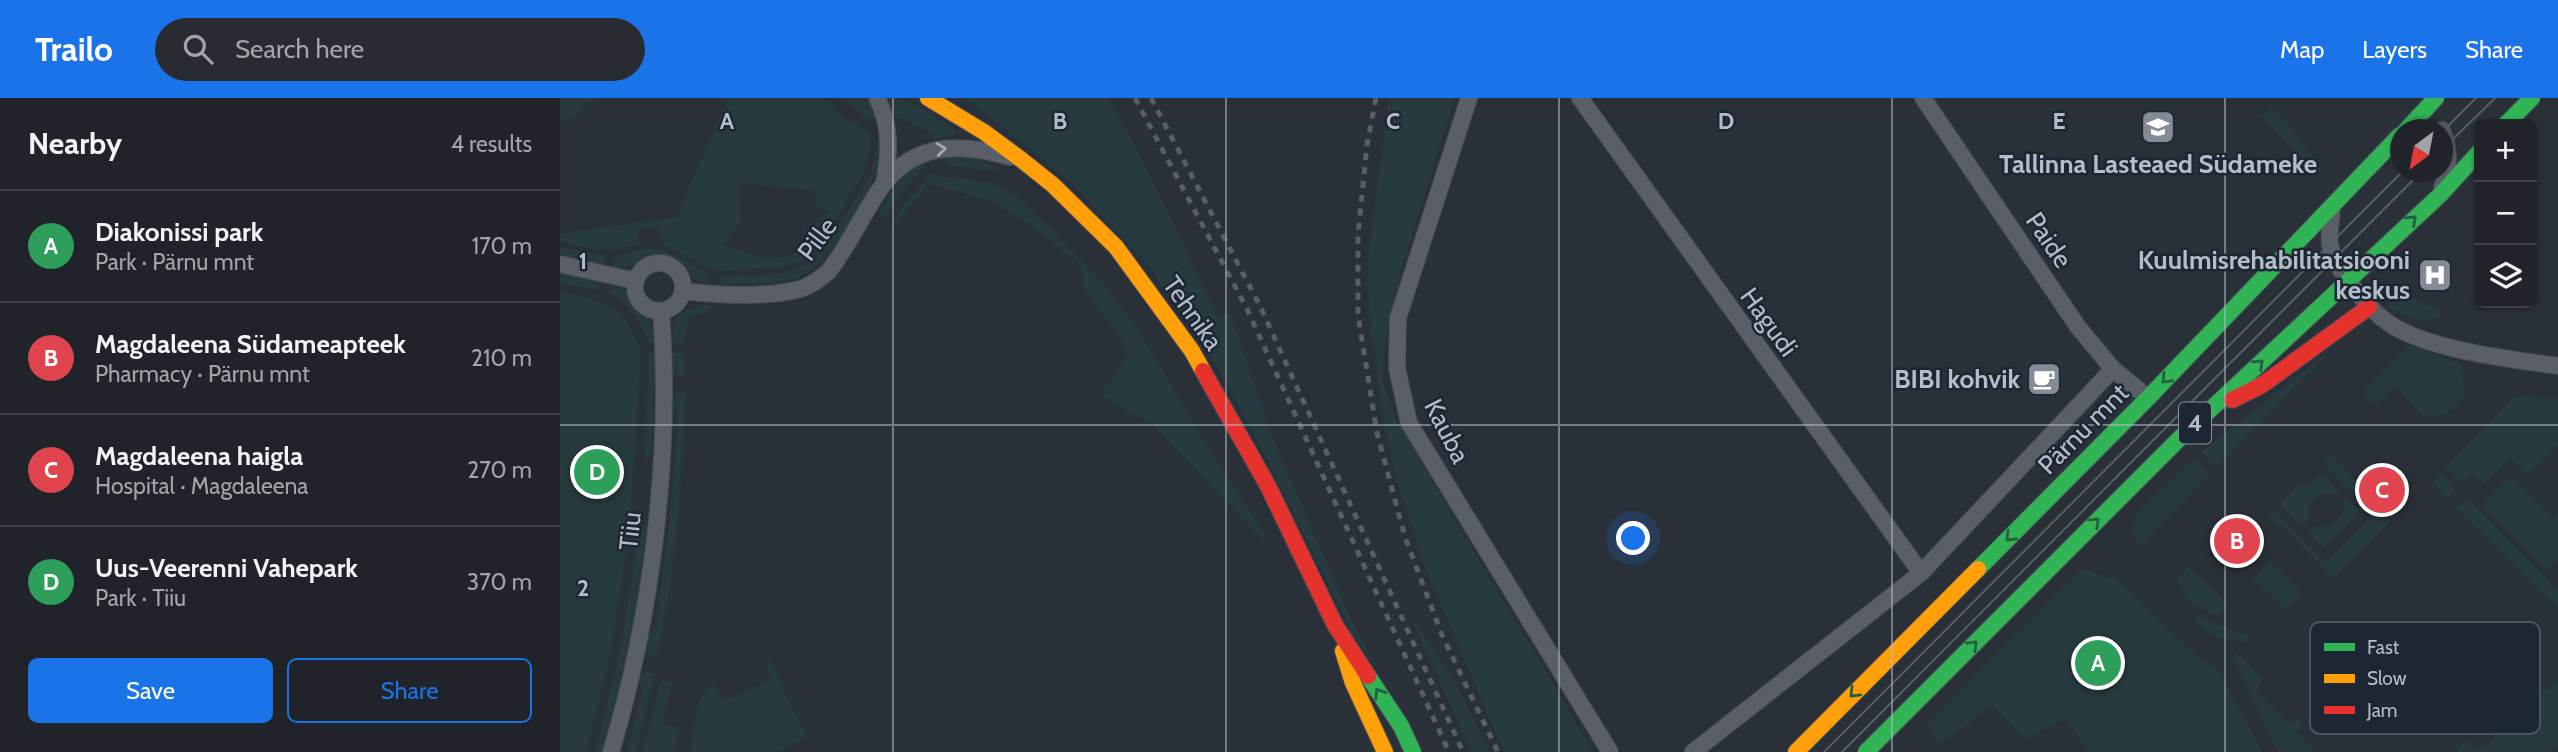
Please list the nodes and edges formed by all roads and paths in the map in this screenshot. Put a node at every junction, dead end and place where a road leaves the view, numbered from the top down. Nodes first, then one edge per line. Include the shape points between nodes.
1 (877, 98) edge
2 (928, 98) edge
3 (1469, 98) edge
4 (1580, 98) edge
5 (1923, 98) edge
6 (2532, 98) edge
7 (2428, 101) edge
8 (2414, 119) edge
9 (2437, 119) edge
10 (2511, 119) edge
11 (2390, 146) edge
12 (2474, 158) edge
13 (1023, 161) junction
14 (2444, 182) edge
15 (884, 183) junction
16 (2441, 194) junction
17 (2332, 207) junction
18 (560, 264) edge
19 (2347, 280) junction
20 (636, 281) junction
21 (683, 291) junction
22 (2369, 307) junction
23 (661, 311) junction
24 (2558, 366) edge
25 (2113, 369) junction
26 (2148, 398) junction
27 (2209, 411) junction
28 (1921, 573) junction
29 (1335, 625) junction
30 (611, 752) edge
31 (1385, 752) edge
32 (1413, 752) edge
33 (1610, 752) edge
34 (1693, 752) edge
35 (1796, 752) edge
36 (1866, 752) edge

1 - 15 street, Pille via 890,152
2 - 13 main road, Tehnika
3 - 33 street, Kauba via 1398,318 1397,368 1409,423
4 - 28 street, Hagudi
5 - 25 street, Paide via 2078,327
6 - 10 main road
7 - 8 main road
7 - 9 street
11 - 17 main road, Pärnu mnt / 4
12 - 16 main road, 4
15 -> 13 street, Pille via 929,150 963,146
13 - 29 main road, Tehnika via 1116,247 1192,351 1268,486
14 - 16 street
15 - 21 street, Pille via 838,260 815,282 771,292
19 -> 16 main road, 4
17 - 19 street via 2330,243
17 -> 26 main road, Pärnu mnt / 4
18 - 20 street
19 - 22 street
27 -> 19 main road, 4
20 - 21 street via 644,268 664,264 681,276
20 - 23 street via 641,302
21 - 23 street via 673,307
22 - 24 street via 2412,337 2488,356
22 - 27 main road via 2262,385
23 - 30 street, Tiiu via 664,383 650,577
25 - 26 street, Paide
25 - 28 street
26 -> 35 main road, Pärnu mnt / 4
36 -> 27 main road, 4
28 - 34 street
29 - 31 main road, Tehnika via 1353,683
32 -> 29 main road, Tehnika

